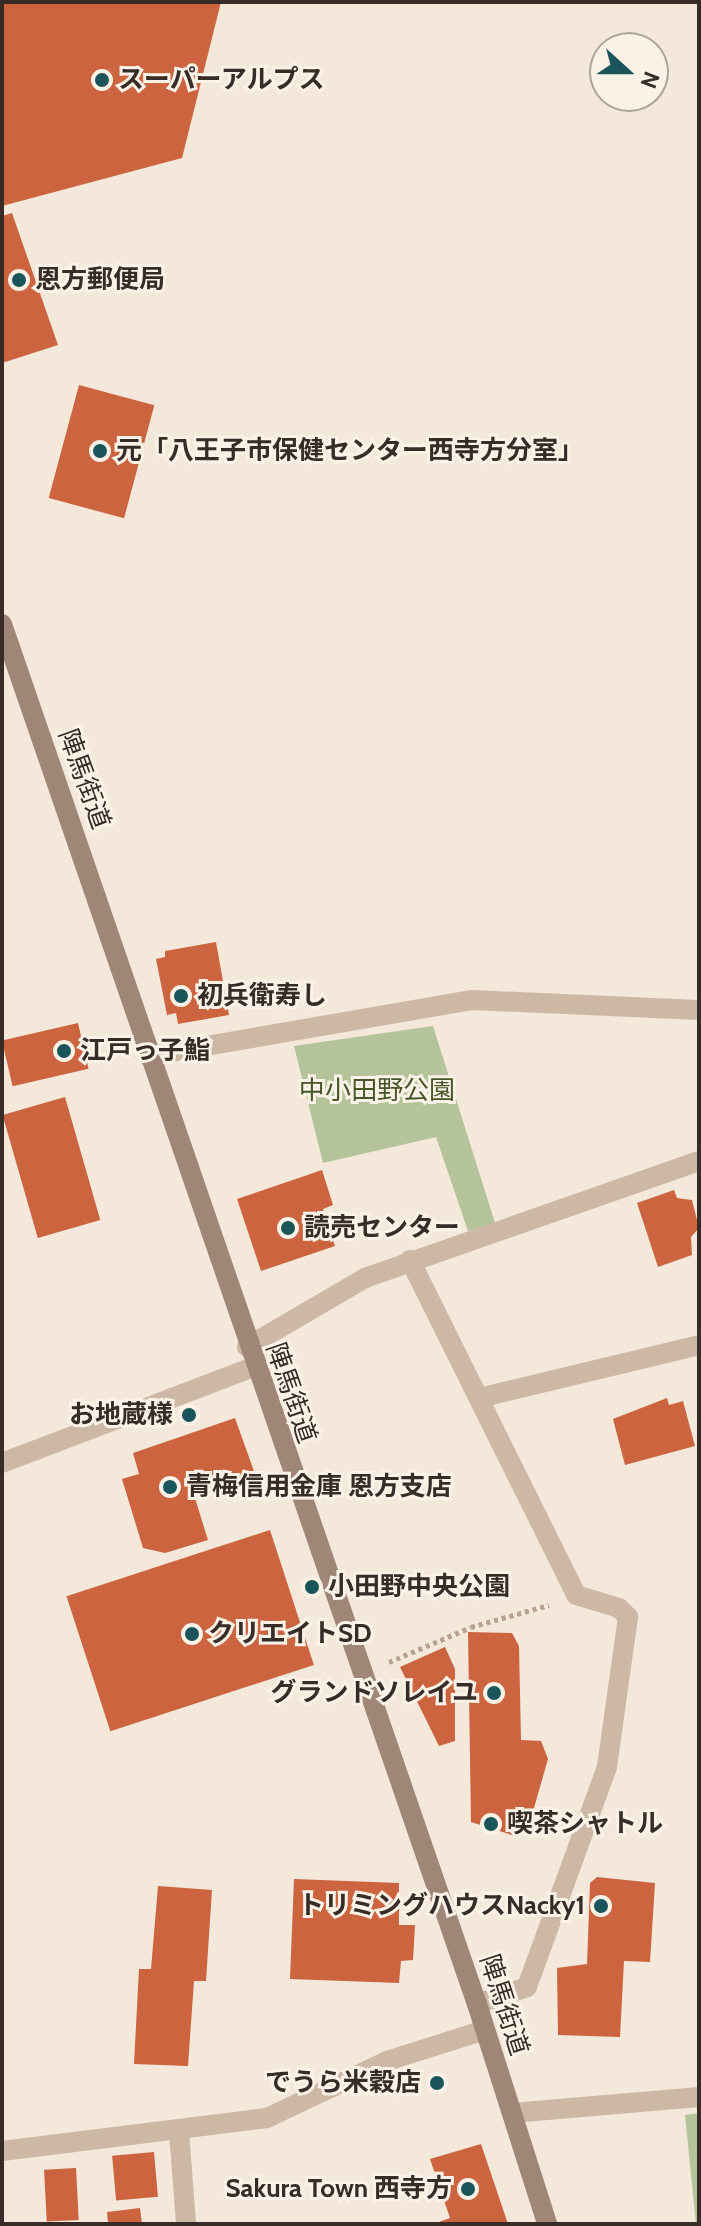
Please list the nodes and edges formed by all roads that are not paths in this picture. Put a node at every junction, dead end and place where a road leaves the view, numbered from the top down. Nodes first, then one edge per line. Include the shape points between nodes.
1 (2, 624) edge
2 (699, 1010) edge
3 (148, 1056) junction
4 (699, 1161) edge
5 (410, 1260) junction
6 (699, 1345) edge
7 (251, 1357) junction
8 (479, 1398) junction
9 (2, 1463) edge
10 (477, 2004) junction
11 (485, 2030) junction
12 (699, 2097) edge
13 (512, 2113) junction
14 (179, 2132) junction
15 (2, 2151) edge
16 (186, 2224) edge
17 (547, 2224) edge

1 - 3 main road, 陣馬街道
2 - 3 street via 471,1000
3 - 7 main road, 陣馬街道
4 - 5 street
5 - 7 street via 365,1278
5 - 8 street
6 - 8 street
7 - 9 street
7 - 10 main road, 陣馬街道
8 - 10 street via 576,1595 619,1608 628,1617 607,1767 527,1987
10 - 11 main road, 陣馬街道
11 - 13 main road, 陣馬街道
11 - 14 street via 387,2061 267,2118
12 - 13 street
13 - 17 main road, 陣馬街道
14 - 15 street
14 - 16 street

